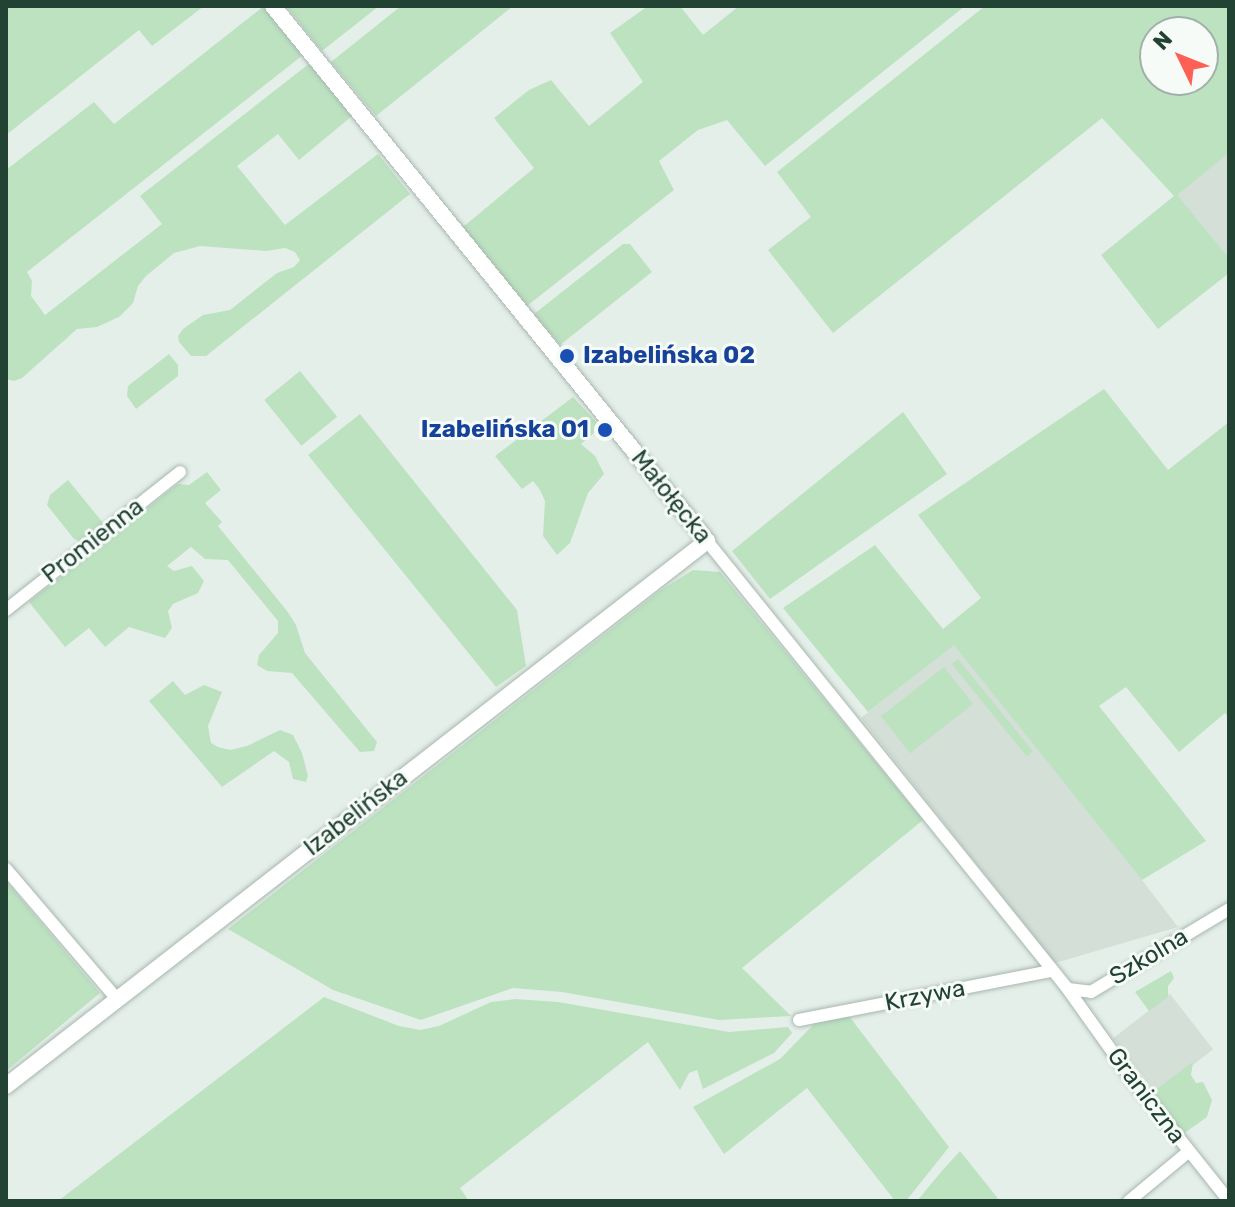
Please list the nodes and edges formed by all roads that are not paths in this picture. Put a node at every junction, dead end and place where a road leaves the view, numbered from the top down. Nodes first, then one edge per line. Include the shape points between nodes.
1 (273, 6) edge
2 (180, 472) dead end
3 (707, 541) junction
4 (6, 610) edge
5 (6, 869) edge
6 (1229, 909) edge
7 (1051, 971) junction
8 (1067, 988) junction
9 (117, 999) junction
10 (799, 1020) dead end
11 (6, 1086) edge
12 (1188, 1152) junction
13 (1129, 1201) edge
14 (1229, 1201) edge

1 - 3 street, Małołęcka
2 - 4 street, Promienna
3 - 7 street, Małołęcka
3 - 9 street, Izabelińska
5 - 9 street
6 - 8 street, Szkolna via 1091,992
7 - 8 street, Małołęcka
7 - 10 street, Krzywa
8 - 12 street, Graniczna
9 - 11 street, Izabelińska
12 - 13 street
12 - 14 street, Graniczna

